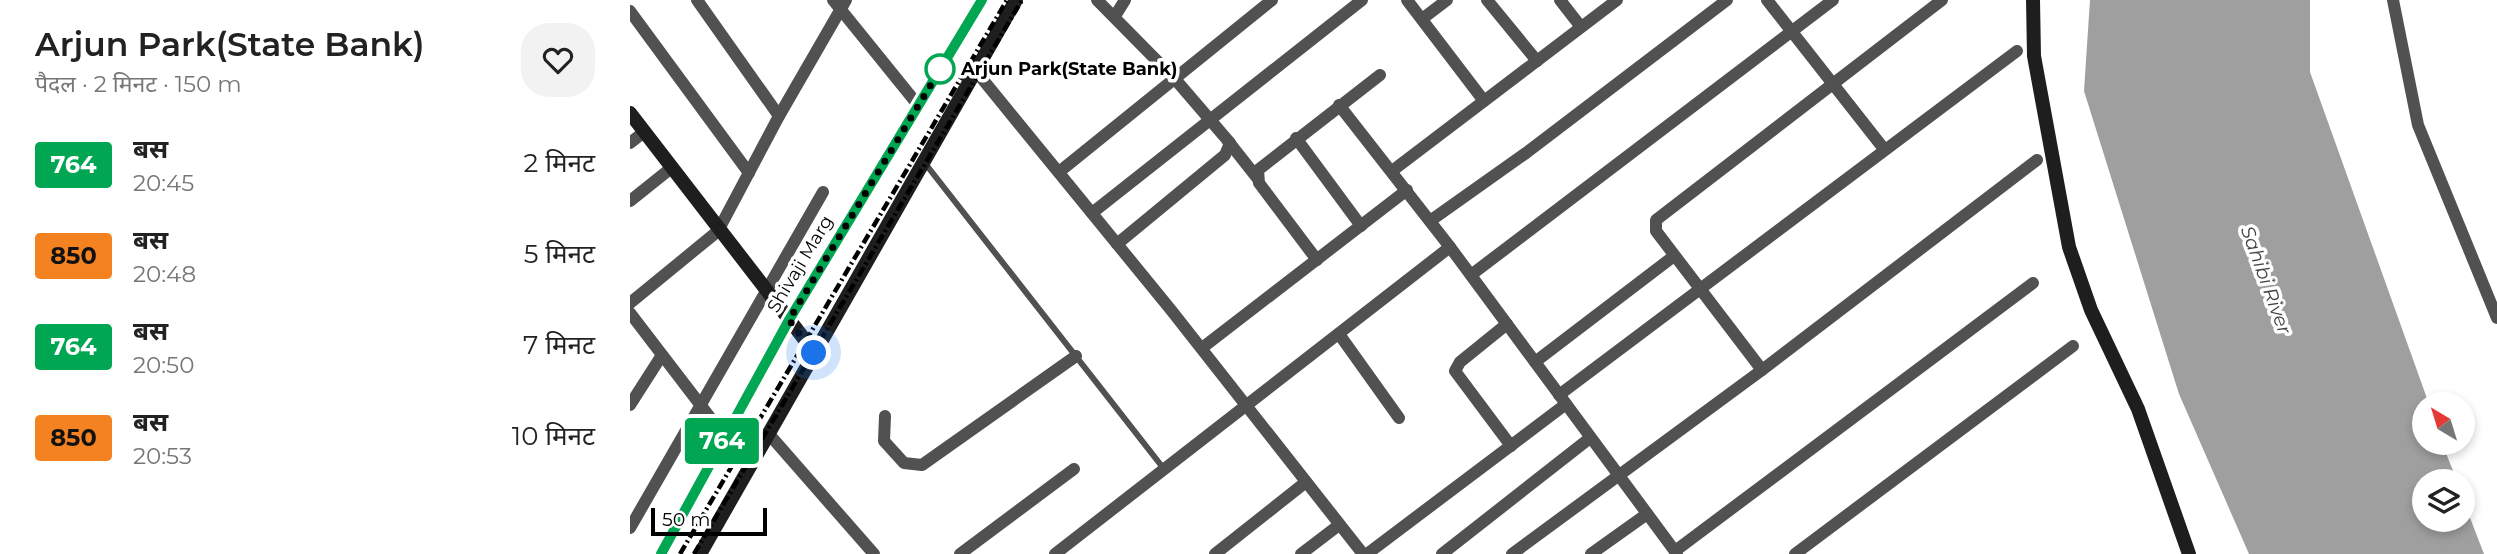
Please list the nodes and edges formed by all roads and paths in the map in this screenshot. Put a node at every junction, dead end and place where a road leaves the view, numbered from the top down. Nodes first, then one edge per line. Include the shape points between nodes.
1 (697, 0) edge
2 (982, 0) edge
3 (1016, 0) edge
4 (1097, 0) edge
5 (1125, 0) edge
6 (1272, 0) edge
7 (1362, 0) edge
8 (1407, 0) edge
9 (1447, 0) edge
10 (1487, 0) edge
11 (1560, 0) edge
12 (1617, 0) edge
13 (1727, 0) edge
14 (1767, 0) edge
15 (1833, 0) edge
16 (1942, 0) edge
17 (2033, 0) edge
18 (2393, 0) edge
19 (840, 3) edge
20 (630, 11) edge
21 (1115, 16) junction
22 (1422, 19) junction
23 (1581, 27) junction
24 (1792, 32) junction
25 (2017, 51) dead end
26 (1537, 61) junction
27 (975, 70) junction
28 (1380, 75) dead end
29 (1175, 79) junction
30 (1833, 83) junction
31 (1484, 101) junction
32 (918, 105) junction
33 (1339, 106) junction
34 (630, 113) edge
35 (779, 116) junction
36 (1211, 122) junction
37 (644, 132) junction
38 (1296, 138) junction
39 (1228, 141) junction
40 (630, 143) edge
41 (1884, 149) junction
42 (2036, 160) dead end
43 (924, 161) junction
44 (670, 169) junction
45 (1392, 171) junction
46 (1059, 172) junction
47 (748, 173) junction
48 (1258, 179) junction
49 (1407, 190) junction
50 (823, 192) dead end
51 (630, 201) edge
52 (1092, 213) junction
53 (1430, 221) junction
54 (1361, 226) junction
55 (718, 231) junction
56 (1117, 244) junction
57 (1450, 247) junction
58 (1674, 256) junction
59 (1317, 260) junction
60 (1471, 275) junction
61 (2033, 283) dead end
62 (1699, 288) junction
63 (767, 290) junction
64 (630, 303) edge
65 (630, 313) edge
66 (2497, 318) edge
67 (789, 320) junction
68 (1507, 324) junction
69 (1339, 334) junction
70 (2073, 346) dead end
71 (1202, 348) junction
72 (814, 353) junction
73 (662, 355) junction
74 (1076, 356) junction
75 (1535, 362) junction
76 (1762, 370) junction
77 (1563, 400) junction
78 (630, 405) edge
79 (701, 405) junction
80 (1248, 406) junction
81 (885, 416) dead end
82 (1399, 418) dead end
83 (768, 433) junction
84 (725, 437) junction
85 (1590, 438) junction
86 (1511, 446) junction
87 (1074, 469) dead end
88 (1164, 469) junction
89 (1618, 475) junction
90 (1306, 482) junction
91 (1647, 514) junction
92 (1339, 525) junction
93 (630, 528) edge
94 (1676, 553) edge
95 (662, 554) edge
96 (700, 554) edge
97 (874, 554) edge
98 (960, 554) edge
99 (1055, 554) edge
100 (1215, 554) edge
101 (1301, 554) edge
102 (1365, 554) edge
103 (1442, 554) edge
104 (1512, 554) edge
105 (1591, 554) edge
106 (1795, 554) edge
107 (2189, 554) edge

1 - 35 street
2 - 32 main road, Shivaji Marg
3 - 27 main road
4 - 21 street
5 - 21 street
6 - 29 street
7 - 36 street
8 - 22 street
9 - 22 street
10 - 26 street
11 - 23 street
12 - 23 street
13 - 53 street
14 - 24 street
15 - 24 street
16 - 30 street
17 - 107 main road via 2034,56 2069,247 2091,310 2138,409
18 - 66 street via 2418,125
19 - 32 street
19 - 35 street
20 - 47 street
21 - 29 street
22 - 31 street
23 - 26 street
24 - 30 street
24 - 60 street
25 - 41 street
26 - 31 street
27 - 43 main road
27 - 46 street
28 - 33 street
29 - 36 street
29 - 46 street
30 - 41 street
30 - 58 street via 1656,220 1656,230
31 - 45 street
32 - 67 main road, Shivaji Marg
33 - 38 street
33 - 45 street
34 - 37 main road
35 - 47 street
36 - 39 street
36 - 52 street
37 - 40 street
37 - 44 main road
38 - 48 street via 1262,165
38 - 54 street
39 - 48 street
39 - 56 street via 1230,149 1225,155
41 - 62 street
42 - 76 street
43 - 72 main road
43 - 74 lane
44 - 51 street
44 - 55 main road
45 - 49 street
46 - 52 street
47 - 55 street
48 - 59 street
49 - 53 street
49 - 54 street
50 - 63 street
52 - 56 street
53 - 57 street
54 - 59 street
55 - 63 main road
55 - 64 street
56 - 71 street
57 - 60 street
57 - 69 street
58 - 62 street
58 - 75 street
59 - 71 street
60 - 68 street
61 - 94 street
62 - 76 street
62 - 77 street
63 - 67 main road
63 - 79 street
65 - 73 street
67 - 72 main road
67 - 84 main road, Shivaji Marg
68 - 75 street
68 - 86 street via 1455,370
69 - 80 street
69 - 82 street
70 - 106 street
71 - 80 street
72 - 83 main road
73 - 78 street
73 - 79 street
74 - 81 street via 922,465 904,463 884,441
74 - 88 lane
75 - 77 street
76 - 89 street
77 - 85 street
77 - 86 street
79 - 84 street
79 - 93 street
80 - 88 street
80 - 90 street
83 - 96 main road
83 - 97 street
84 - 95 main road, Shivaji Marg
85 - 89 street
85 - 103 street
86 - 102 street
87 - 98 street
88 - 99 street
89 - 91 street
89 - 104 street
90 - 92 street
90 - 100 street
91 - 94 street
91 - 105 street
92 - 101 street
92 - 102 street

